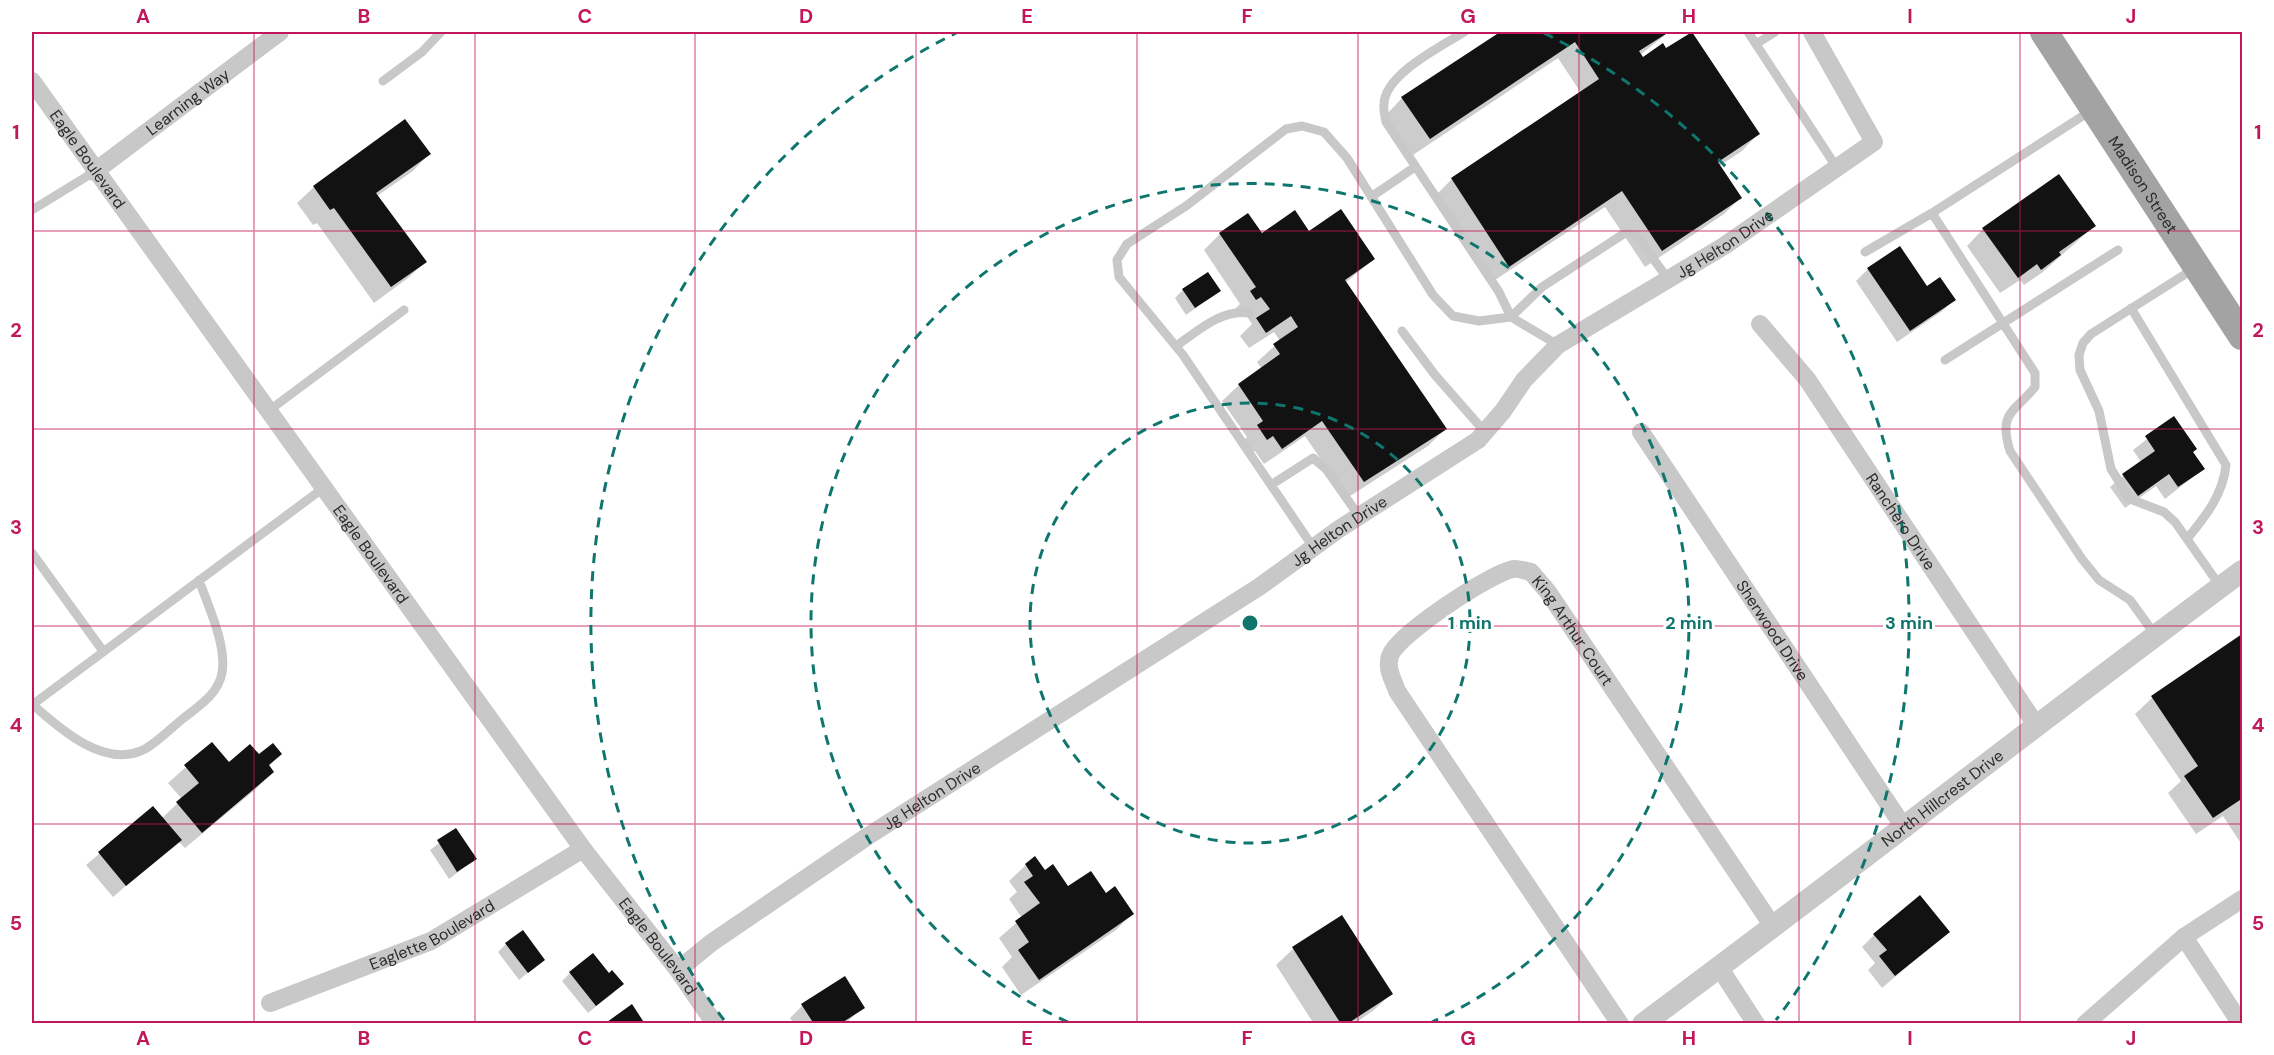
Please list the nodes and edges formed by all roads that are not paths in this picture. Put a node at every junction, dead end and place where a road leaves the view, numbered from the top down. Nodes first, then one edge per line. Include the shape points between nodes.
1 (280, 32) edge
2 (441, 32) edge
3 (1464, 32) edge
4 (1748, 32) edge
5 (1775, 32) edge
6 (1812, 32) edge
7 (2044, 32) edge
8 (1756, 44) junction
9 (32, 81) edge
10 (383, 81) dead end
11 (2094, 108) junction
12 (1415, 167) junction
13 (1837, 168) junction
14 (94, 172) junction
15 (1371, 196) junction
16 (32, 210) edge
17 (1932, 213) junction
18 (2118, 250) dead end
19 (1865, 252) dead end
20 (2197, 267) junction
21 (1668, 279) junction
22 (2131, 308) junction
23 (404, 310) dead end
24 (1249, 313) dead end
25 (1511, 317) junction
26 (2004, 323) junction
27 (1760, 324) dead end
28 (1402, 332) dead end
29 (2242, 336) edge
30 (1558, 345) junction
31 (1176, 346) junction
32 (1945, 360) dead end
33 (267, 412) junction
34 (1485, 432) junction
35 (1641, 432) dead end
36 (1271, 485) junction
37 (322, 489) junction
38 (1359, 516) junction
39 (2187, 539) junction
40 (1313, 548) junction
41 (32, 553) edge
42 (2242, 571) edge
43 (199, 580) junction
44 (2221, 587) junction
45 (2156, 636) junction
46 (103, 651) junction
47 (32, 704) edge
48 (2036, 725) junction
49 (1905, 829) junction
50 (583, 849) junction
51 (2242, 899) edge
52 (1772, 925) junction
53 (2184, 937) junction
54 (1719, 967) junction
55 (678, 970) junction
56 (270, 1003) dead end
57 (715, 1023) edge
58 (1620, 1023) edge
59 (1643, 1023) edge
60 (1756, 1023) edge
61 (2085, 1023) edge
62 (2241, 1023) edge

1 - 14 street, Learning Way
2 - 10 lane via 422,52
3 - 12 lane via 1390,83 1383,102 1386,122
4 - 8 lane
5 - 8 lane
6 - 13 street, Jg Helton Drive via 1874,141
7 - 11 main road, Madison Street
8 - 13 lane
9 - 14 street, Eagle Boulevard
11 - 17 lane
11 - 20 main road, Madison Street
12 - 15 lane
12 - 25 lane
13 - 21 street, Jg Helton Drive via 1724,246
14 - 16 lane
14 - 33 street, Eagle Boulevard
15 - 25 lane via 1433,295 1453,316 1479,321
15 - 31 lane via 1347,158 1324,132 1302,126 1286,129 1186,206 1127,244 1117,260 1119,277
17 - 19 lane
17 - 26 lane
18 - 26 lane
20 - 22 lane
20 - 29 main road, Madison Street
21 - 25 lane via 1636,235 1625,233 1542,287
21 - 30 street, Jg Helton Drive
22 - 39 lane via 2226,465 2209,512
22 - 39 lane via 2083,343 2080,370 2099,411 2111,469 2130,499 2164,512
23 - 33 lane
24 - 31 lane via 1236,311 1220,316
25 - 30 lane
26 - 32 lane
26 - 45 lane via 2035,373 2035,387 2008,413 2006,436 2010,451 2082,559 2099,580 2130,600
27 - 48 street, Ranchero Drive via 1807,379
28 - 34 lane
30 - 34 street, Jg Helton Drive via 1524,380
31 - 36 lane
33 - 37 street, Eagle Boulevard
34 - 38 street, Jg Helton Drive
35 - 49 street, Sherwood Drive
36 - 38 lane via 1313,458 1326,469
36 - 40 lane
37 - 43 lane
37 - 50 street, Eagle Boulevard
38 - 40 street, Jg Helton Drive
39 - 44 lane
40 - 55 street, Jg Helton Drive via 1259,587 868,836 711,943
41 - 46 lane
42 - 44 street, North Hillcrest Drive
43 - 46 lane
43 - 47 lane via 219,634 222,671 218,685 208,698 145,749 110,753 84,744
44 - 45 street, North Hillcrest Drive
45 - 48 street, North Hillcrest Drive
46 - 47 lane
48 - 49 street, North Hillcrest Drive
49 - 52 street, North Hillcrest Drive
50 - 55 street, Eagle Boulevard
50 - 56 street, Eaglette Boulevard via 431,941
51 - 53 street
52 - 54 street, North Hillcrest Drive
52 - 58 street, King Arthur Court via 1531,572 1514,569 1477,584 1401,640 1391,654 1388,668 1397,691
53 - 61 street
53 - 62 street
54 - 59 street, North Hillcrest Drive
54 - 60 street
55 - 57 street, Eagle Boulevard

